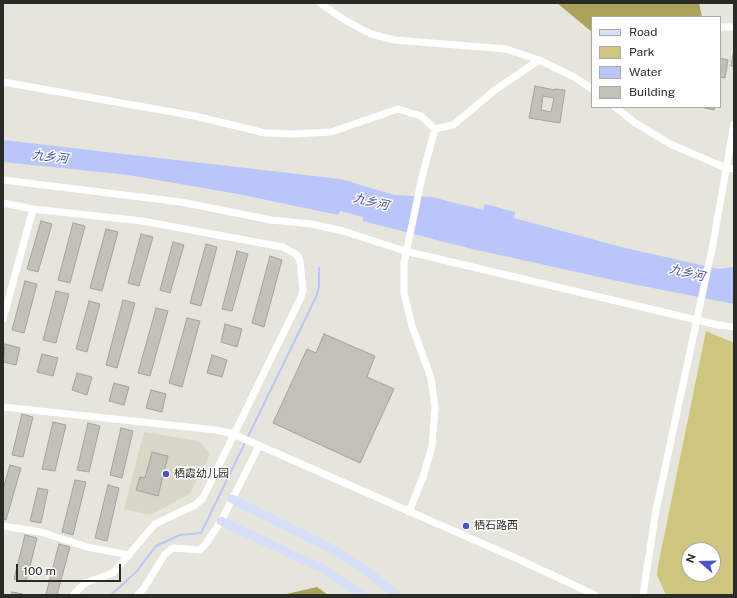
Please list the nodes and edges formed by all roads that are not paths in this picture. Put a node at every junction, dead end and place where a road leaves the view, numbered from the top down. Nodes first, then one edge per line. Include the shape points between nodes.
1 (320, 3) edge
2 (721, 27) edge
3 (734, 27) edge
4 (539, 60) junction
5 (3, 82) edge
6 (591, 88) edge
7 (616, 108) edge
8 (734, 124) edge
9 (434, 129) junction
10 (726, 168) junction
11 (734, 169) edge
12 (3, 180) edge
13 (3, 203) edge
14 (33, 209) junction
15 (406, 248) junction
16 (3, 318) edge
17 (698, 320) junction
18 (734, 327) edge
19 (3, 407) edge
20 (236, 436) junction
21 (258, 445) junction
22 (232, 499) junction
23 (410, 512) junction
24 (221, 521) junction
25 (3, 526) edge
26 (128, 555) junction
27 (73, 595) edge
28 (138, 595) edge
29 (364, 595) edge
30 (396, 595) edge
31 (595, 595) edge
32 (644, 595) edge

1 - 4 street via 371,34 395,40 506,49
2 - 3 street
4 - 6 street via 555,66
4 - 9 street via 495,90 453,125
5 - 9 street via 195,116 265,133 331,132 398,108 421,116
7 - 10 street via 670,144
8 - 10 street
9 - 15 street
10 - 11 street
10 - 17 street
12 - 15 street via 181,202 271,220 312,224
13 - 14 street
14 - 16 street
14 - 20 street via 142,221 283,247 298,254 302,273 301,297
15 - 17 street
15 - 23 street via 404,293 412,326 431,378 435,408 432,446
17 - 18 street
17 - 32 street via 656,510
19 - 20 street via 216,430
20 - 21 street
20 - 26 street via 203,498 195,505 155,524
21 - 22 street
21 - 23 street
22 - 24 street
22 - 30 main road via 326,546 360,566
23 - 31 street
24 - 28 street via 200,550 173,548 165,554
24 - 29 main road via 325,570
25 - 26 street via 41,532 87,547
26 - 27 street via 113,573 85,583

